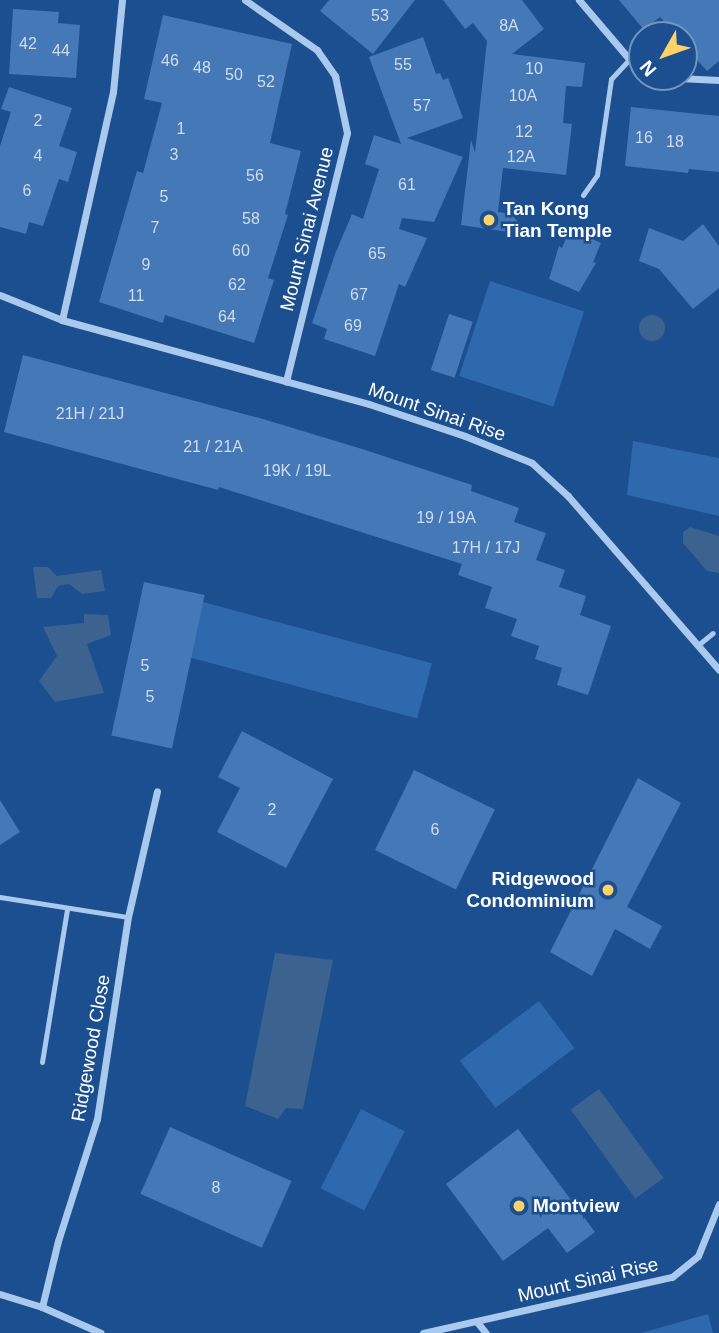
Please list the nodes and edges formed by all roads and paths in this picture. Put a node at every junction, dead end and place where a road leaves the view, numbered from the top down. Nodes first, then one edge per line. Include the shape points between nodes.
1 (122, 0) edge
2 (246, 0) edge
3 (579, 0) edge
4 (628, 61) joint
5 (698, 79) edge
6 (719, 80) edge
7 (583, 195) dead end
8 (0, 295) edge
9 (62, 320) junction
10 (286, 382) junction
11 (713, 633) dead end
12 (698, 645) junction
13 (719, 670) edge
14 (157, 791) dead end
15 (0, 897) edge
16 (66, 909) junction
17 (128, 916) junction
18 (42, 1062) dead end
19 (719, 1204) edge
20 (0, 1294) edge
21 (42, 1307) junction
22 (477, 1322) junction
23 (101, 1333) edge
24 (423, 1333) edge
25 (486, 1333) edge

1 - 9 street via 113,92
2 - 10 street, Mount Sinai Avenue via 317,50 335,76 347,133
3 - 4 street
4 - 7 lane via 611,79 597,175
5 - 6 street
8 - 9 street, Mount Sinai Rise
9 - 10 street, Mount Sinai Rise
10 - 12 street, Mount Sinai Rise via 369,404 532,463 568,496
11 - 12 lane
12 - 13 street, Mount Sinai Rise
14 - 17 street, Ridgewood Close
15 - 16 lane
16 - 17 lane
16 - 18 lane
17 - 21 street, Ridgewood Close via 97,1119
19 - 22 street, Mount Sinai Rise via 698,1256 672,1277
20 - 21 street
21 - 23 street
22 - 24 street, Mount Sinai Rise
22 - 25 street

